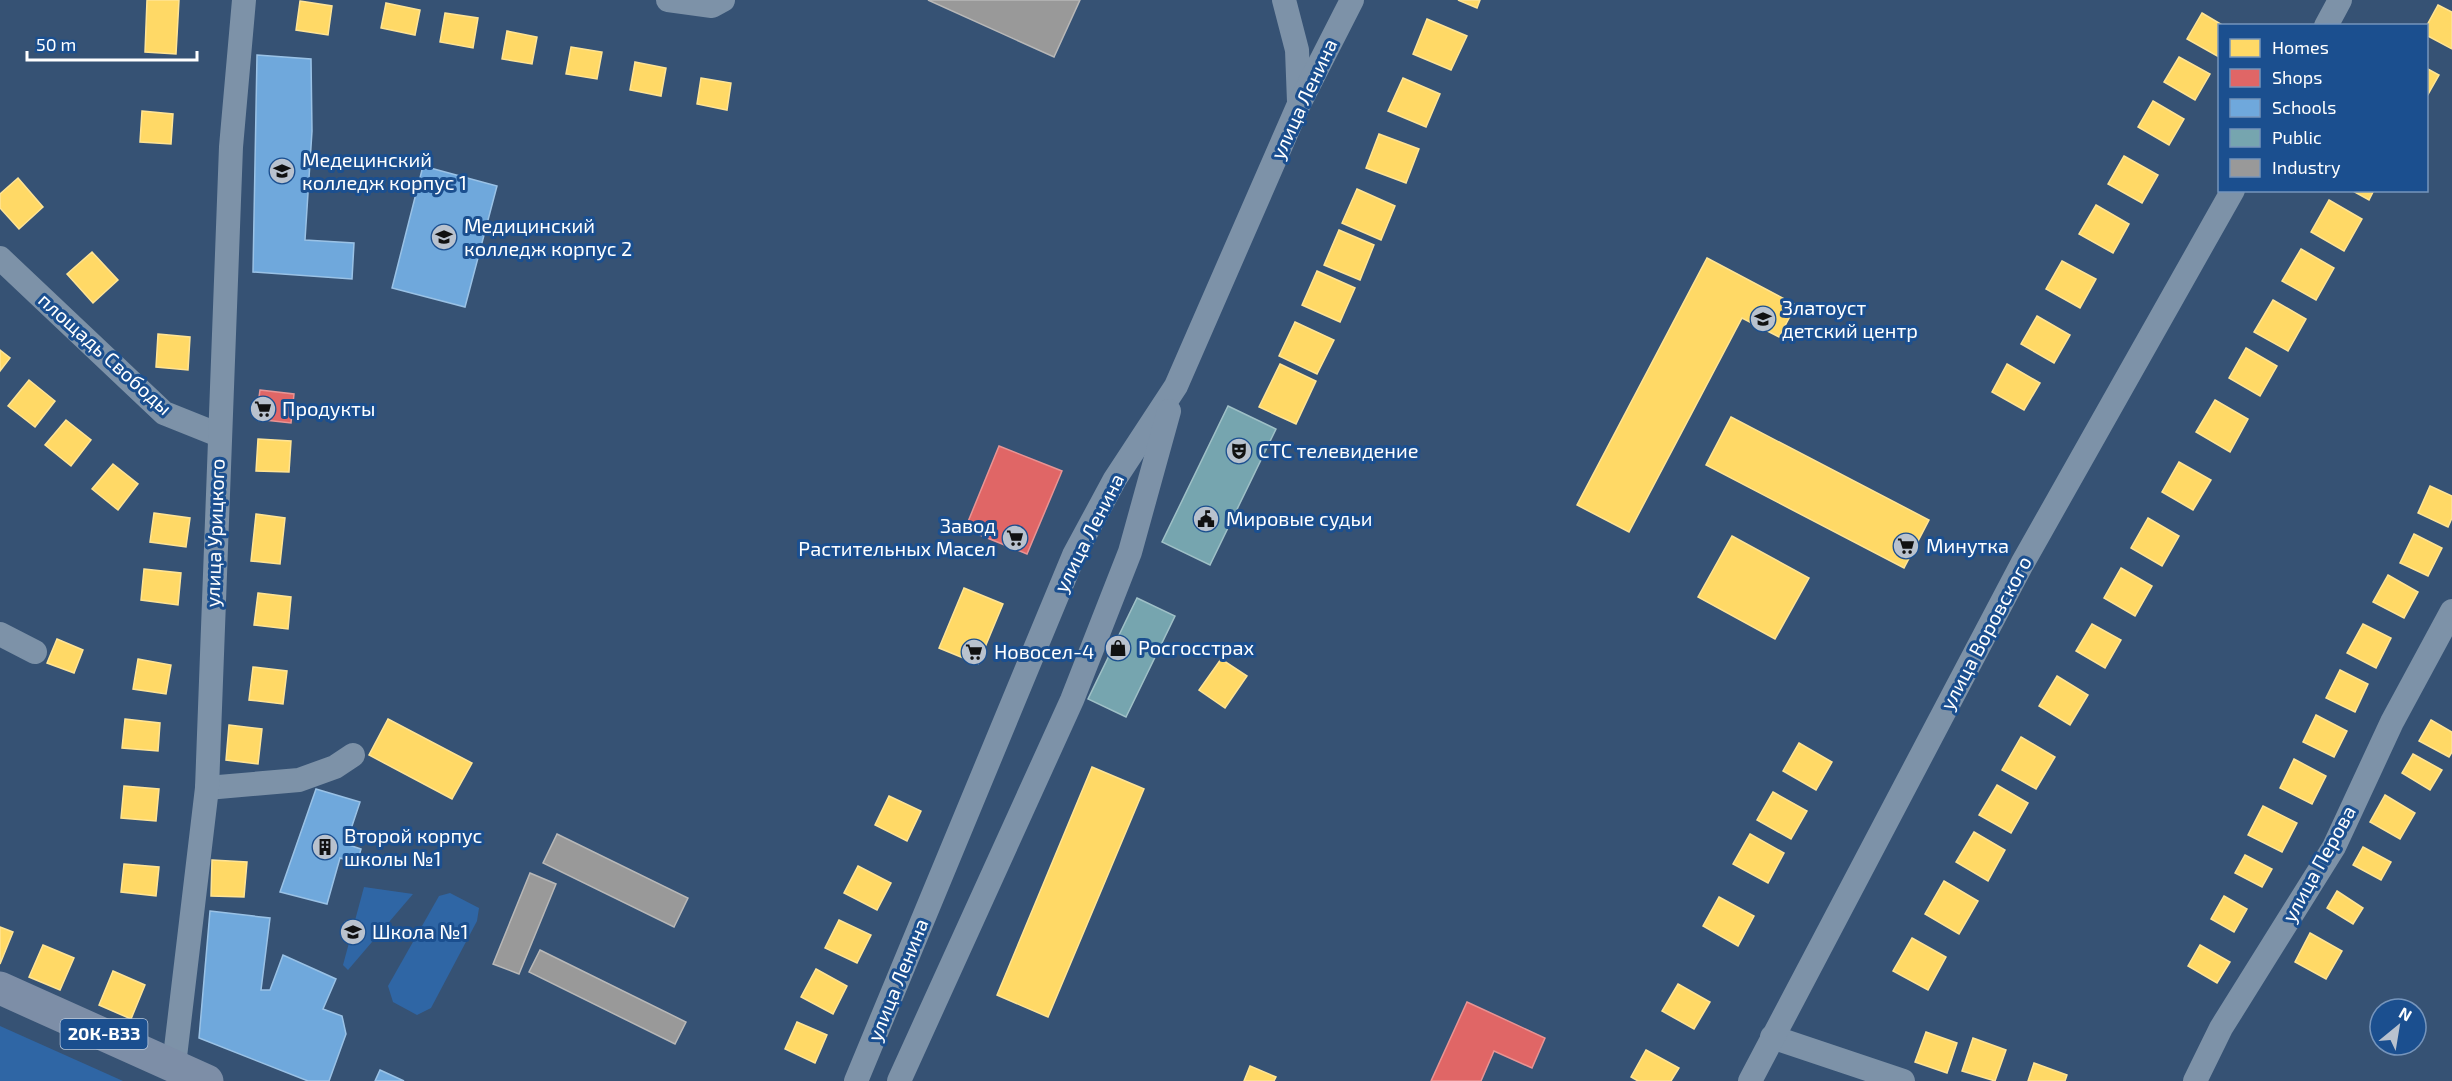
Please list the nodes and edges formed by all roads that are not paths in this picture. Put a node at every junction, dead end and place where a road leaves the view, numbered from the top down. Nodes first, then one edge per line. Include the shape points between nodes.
1 (244, 0) edge
2 (668, 0) edge
3 (723, 0) edge
4 (1284, 0) edge
5 (1352, 0) edge
6 (2340, 0) edge
7 (2327, 24) edge
8 (1299, 104) junction
9 (2232, 192) edge
10 (0, 258) edge
11 (1176, 386) junction
12 (219, 435) junction
13 (2452, 611) edge
14 (0, 634) edge
15 (35, 652) dead end
16 (353, 755) dead end
17 (207, 788) junction
18 (0, 988) edge
19 (1772, 1037) junction
20 (174, 1065) junction
21 (207, 1081) edge
22 (856, 1081) edge
23 (899, 1081) edge
24 (1750, 1081) edge
25 (1903, 1081) edge
26 (2195, 1081) edge

1 - 12 street, улица Урицкого via 231,147
2 - 3 street via 712,6
4 - 8 street via 1297,50
5 - 8 street, улица Ленина
6 - 7 street
8 - 11 street, улица Ленина
9 - 19 street, улица Воровского via 2022,564
10 - 12 street, площадь Свободы via 164,413
11 - 22 street, улица Ленина via 1115,479 1074,555
11 - 23 street via 1130,552 1076,690
12 - 17 street, улица Урицкого
13 - 26 street, улица Перова via 2392,722 2334,847 2221,1028
14 - 15 street
16 - 17 street via 335,767 299,780
17 - 20 street, улица Урицкого
18 - 20 main road, 20К-В33
19 - 24 street, улица Воровского
19 - 25 street
20 - 21 main road, 20К-В33

